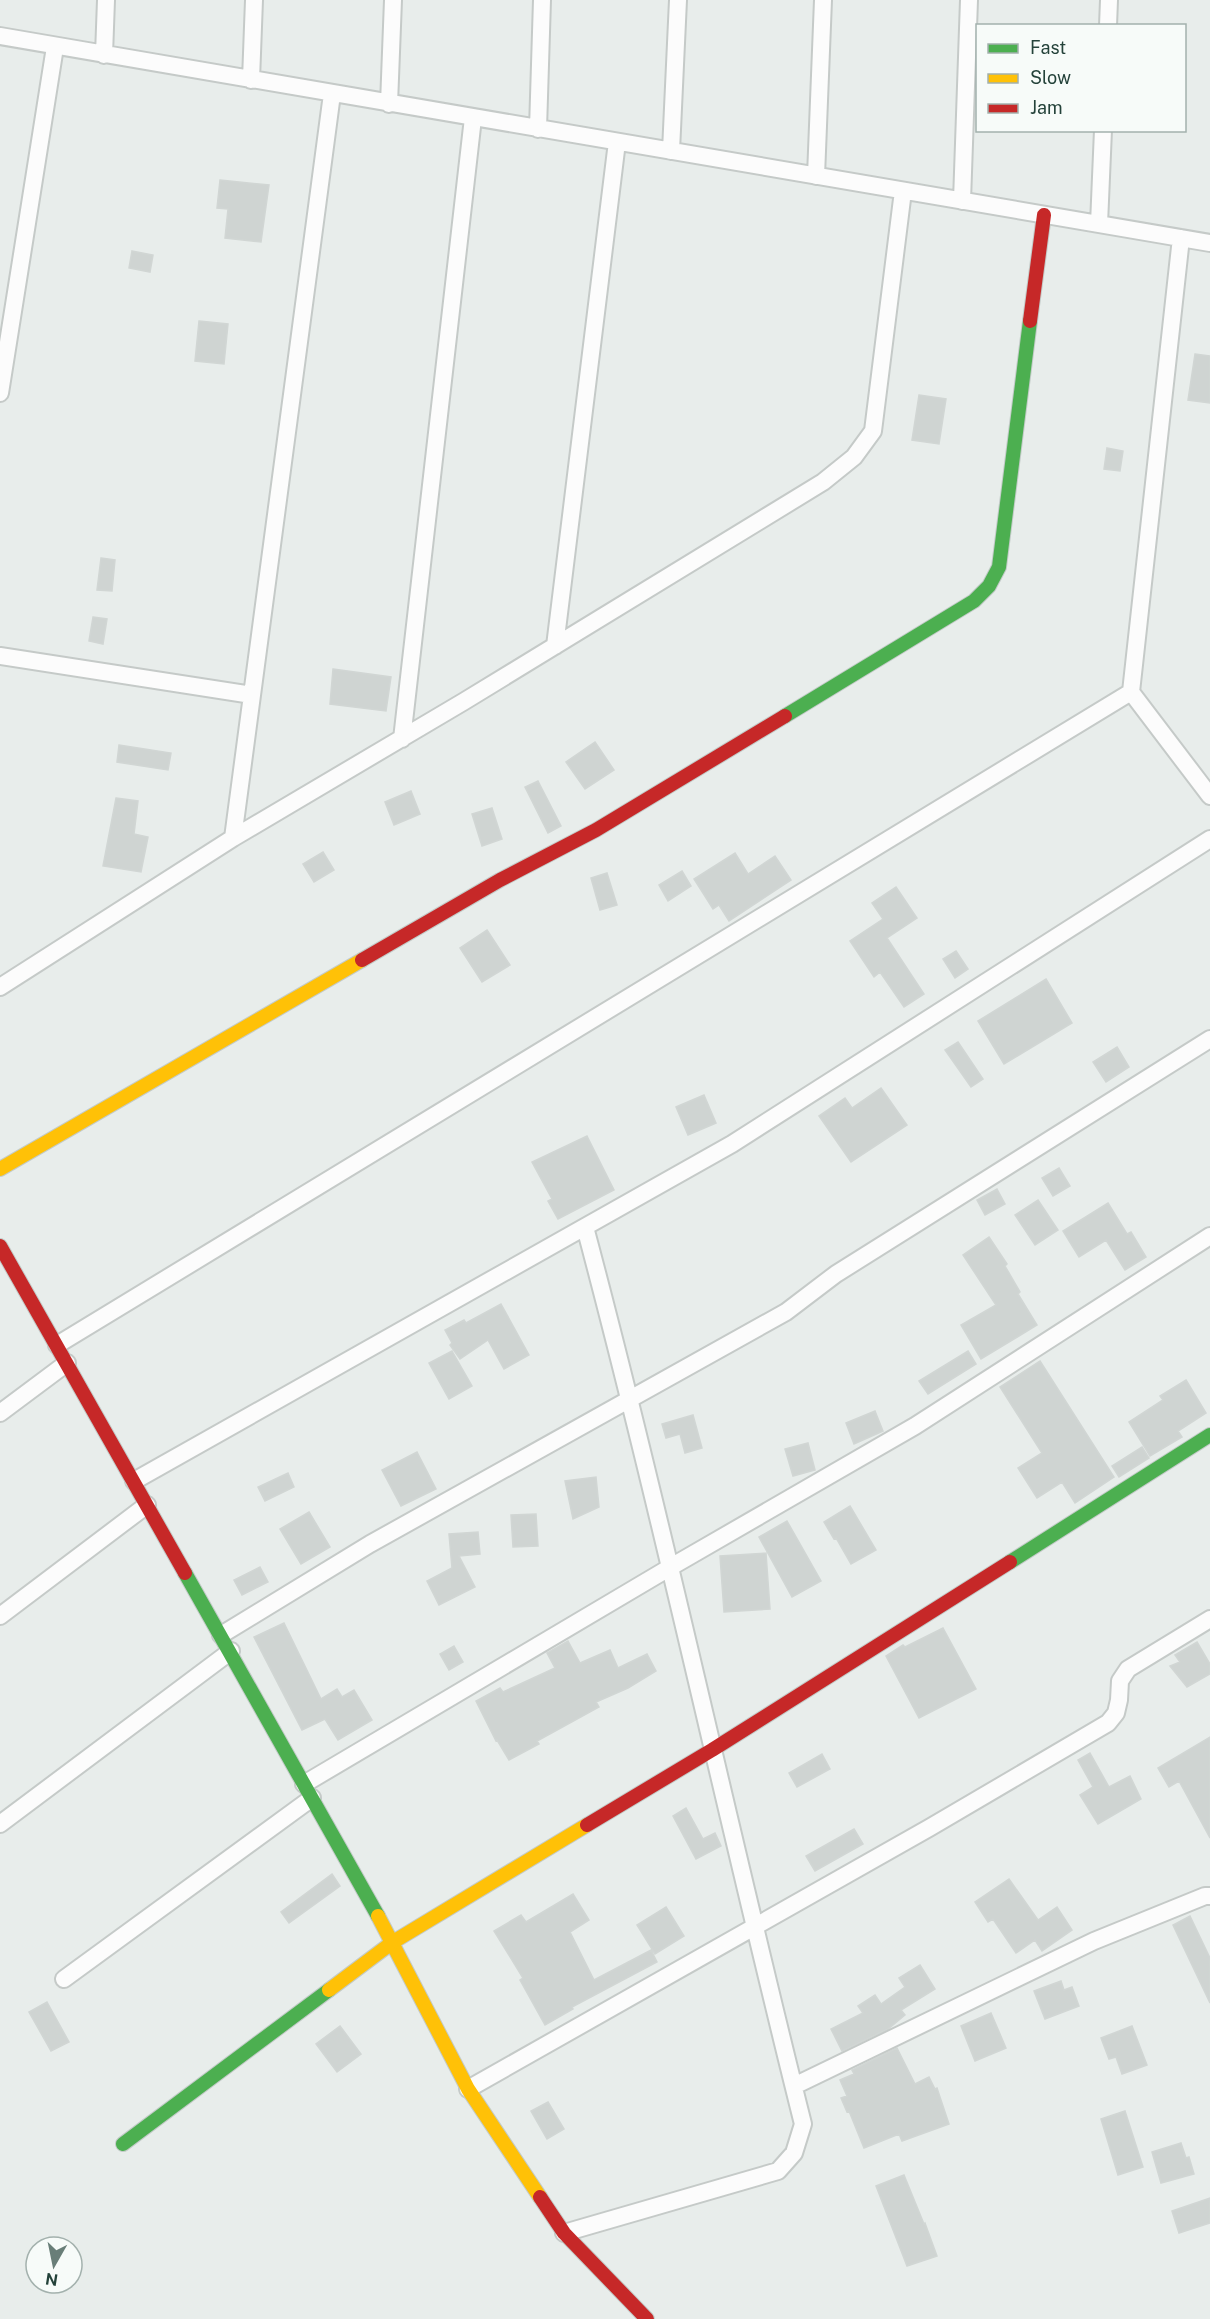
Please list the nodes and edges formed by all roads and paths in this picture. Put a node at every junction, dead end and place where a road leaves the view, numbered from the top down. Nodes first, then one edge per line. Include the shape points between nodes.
1 (106, 0) edge
2 (254, 0) edge
3 (393, 0) edge
4 (542, 0) edge
5 (678, 0) edge
6 (823, 0) edge
7 (969, 0) edge
8 (1109, 0) edge
9 (1108, 24) edge
10 (0, 36) edge
11 (55, 47) junction
12 (104, 55) junction
13 (251, 80) junction
14 (332, 94) junction
15 (389, 104) junction
16 (473, 118) junction
17 (538, 129) junction
18 (1103, 132) edge
19 (617, 142) junction
20 (671, 151) junction
21 (816, 176) junction
22 (903, 191) junction
23 (962, 201) junction
24 (1044, 215) junction
25 (1099, 224) junction
26 (1181, 238) junction
27 (1210, 243) edge
28 (0, 393) edge
29 (555, 646) junction
30 (0, 656) edge
31 (1131, 692) junction
32 (252, 695) junction
33 (402, 739) junction
34 (1210, 796) edge
35 (233, 838) junction
36 (1210, 839) edge
37 (0, 987) edge
38 (1210, 1039) edge
39 (0, 1169) edge
40 (585, 1227) junction
41 (1210, 1236) edge
42 (0, 1246) edge
43 (57, 1345) junction
44 (67, 1364) junction
45 (631, 1398) junction
46 (0, 1413) edge
47 (1210, 1435) edge
48 (134, 1481) junction
49 (147, 1505) junction
50 (669, 1568) junction
51 (0, 1616) edge
52 (1210, 1619) edge
53 (221, 1635) junction
54 (231, 1651) junction
55 (712, 1750) junction
56 (308, 1791) junction
57 (0, 1824) edge
58 (1210, 1896) edge
59 (754, 1928) junction
60 (393, 1942) junction
61 (64, 1979) dead end
62 (794, 2086) junction
63 (468, 2089) junction
64 (123, 2144) dead end
65 (564, 2233) junction
66 (647, 2319) edge

1 - 12 street
2 - 13 street
3 - 15 street
4 - 17 street
5 - 20 street
6 - 21 street
7 - 23 street
8 - 9 street
10 - 11 street
11 - 12 street
11 - 28 street
12 - 13 street
13 - 14 street
14 - 15 street
14 - 32 street
15 - 16 street
16 - 17 street
16 - 33 street
17 - 19 street
18 - 25 street
19 - 20 street
19 - 29 street
20 - 21 street
21 - 22 street
22 - 23 street
22 - 29 street via 873,431 854,457 823,482
23 - 24 street
24 - 25 street
24 - 39 street via 999,567 989,586 974,601 596,830 500,879
25 - 26 street
26 - 27 street
26 - 31 street
29 - 33 street
30 - 32 street
31 - 34 street
31 - 43 street
32 - 35 street
33 - 35 street
35 - 37 street
36 - 40 street via 732,1144
38 - 45 street via 836,1274 786,1312
40 - 45 street
40 - 48 street
41 - 50 street via 915,1426
42 - 43 street
43 - 44 street
44 - 46 street
44 - 48 street
45 - 50 street
45 - 53 street via 370,1544
47 - 55 street
48 - 49 street
49 - 51 street
49 - 53 street
50 - 55 street
50 - 56 street
52 - 59 street via 1128,1669 1120,1681 1117,1707 1108,1723
53 - 54 street
54 - 56 street
54 - 57 street
55 - 59 street
55 - 60 street
56 - 60 street
56 - 61 street
58 - 62 street via 1094,1941
59 - 62 street
59 - 63 street
60 - 63 street
60 - 64 street
62 - 65 street via 803,2124 794,2153 778,2171
63 - 65 street
65 - 66 street

